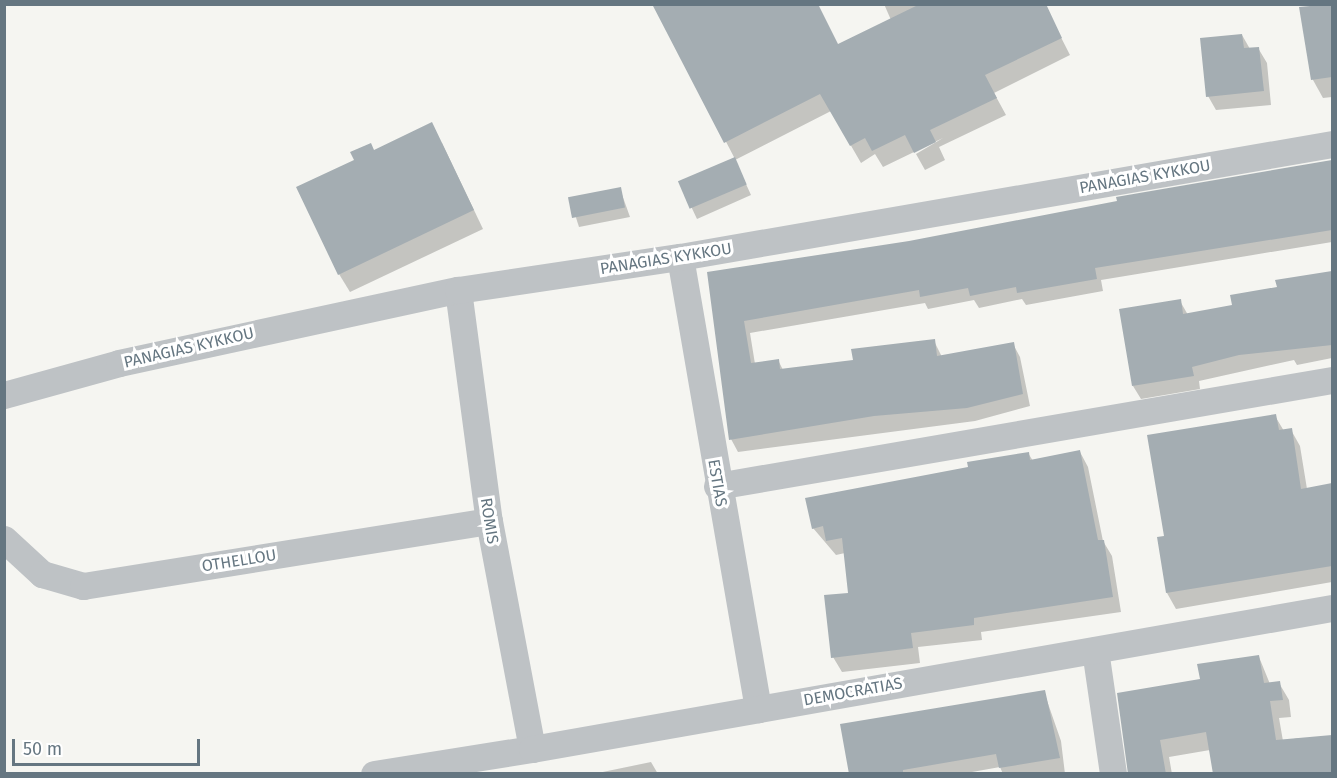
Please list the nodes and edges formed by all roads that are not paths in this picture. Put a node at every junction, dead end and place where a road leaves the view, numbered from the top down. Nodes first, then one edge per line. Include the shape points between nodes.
1 (1332, 144) edge
2 (680, 257) junction
3 (458, 290) junction
4 (1332, 380) edge
5 (4, 395) edge
6 (717, 486) junction
7 (489, 521) junction
8 (4, 539) edge
9 (1332, 608) edge
10 (1095, 650) junction
11 (758, 709) junction
12 (532, 749) junction
13 (374, 774) edge
14 (1113, 774) edge

1 - 2 street, PANAGIAS KYKKOU
2 - 3 street, PANAGIAS KYKKOU
2 - 6 street, ESTIAS
3 - 5 street, PANAGIAS KYKKOU via 119,363
3 - 7 street, ROMIS
4 - 6 street
6 - 11 street, ESTIAS
7 - 8 street, OTHELLOU via 83,586 42,574
7 - 12 street, ROMIS
9 - 10 street, DEMOCRATIAS
10 - 11 street, DEMOCRATIAS
10 - 14 street
11 - 12 street, DEMOCRATIAS
12 - 13 street, DEMOCRATIAS

